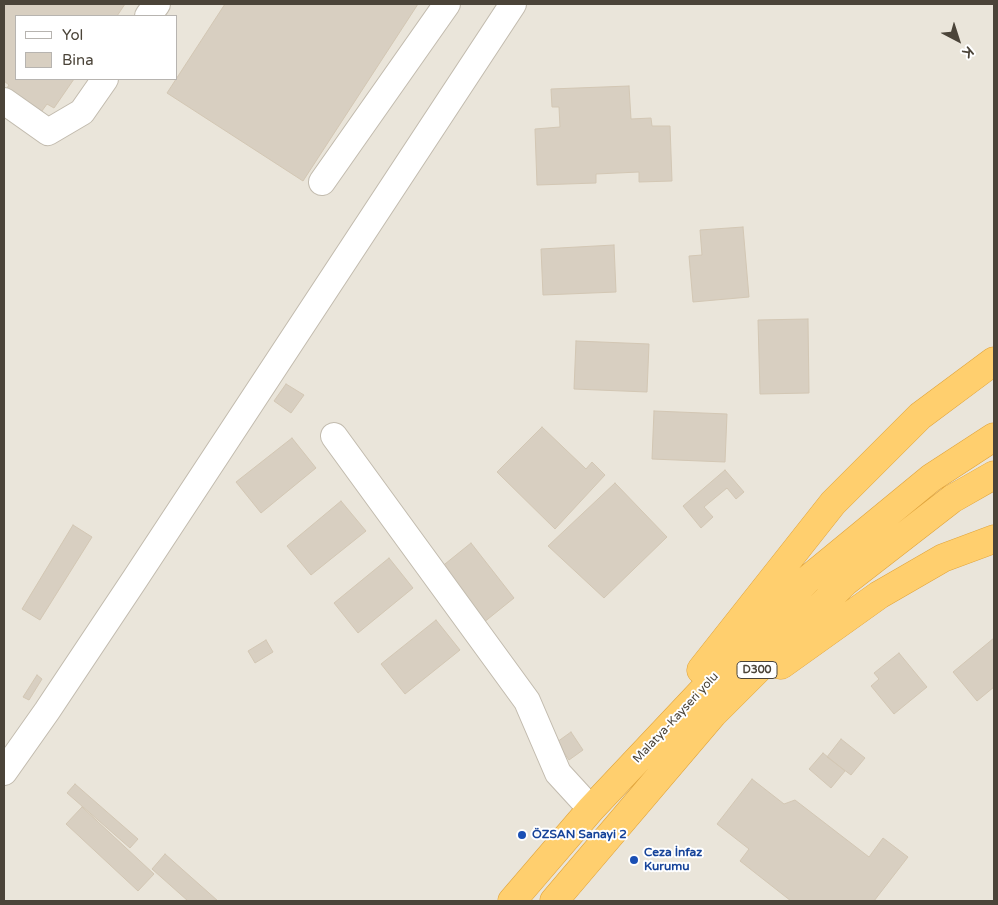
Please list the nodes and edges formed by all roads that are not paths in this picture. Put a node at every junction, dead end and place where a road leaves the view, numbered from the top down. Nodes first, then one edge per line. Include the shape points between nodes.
1 (157, 4) edge
2 (447, 4) edge
3 (513, 4) edge
4 (149, 15) edge
5 (104, 80) edge
6 (4, 101) edge
7 (322, 182) dead end
8 (994, 361) edge
9 (334, 436) dead end
10 (994, 437) edge
11 (994, 475) edge
12 (994, 539) edge
13 (713, 714) junction
14 (4, 772) edge
15 (591, 809) junction
16 (512, 901) edge
17 (554, 901) edge

1 - 4 street
2 - 7 street
3 - 14 street via 135,579
5 - 6 street via 82,112 48,132
8 - 15 highway via 920,416 832,503
9 - 15 street via 527,701 558,773
10 - 15 highway, Malatya-Kayseri yolu / D300 via 931,478 807,580
11 - 13 highway, D300 via 952,500 845,582
12 - 13 highway via 943,558 879,595
13 - 17 highway, D300
15 - 16 highway, Malatya-Kayseri yolu / D300

